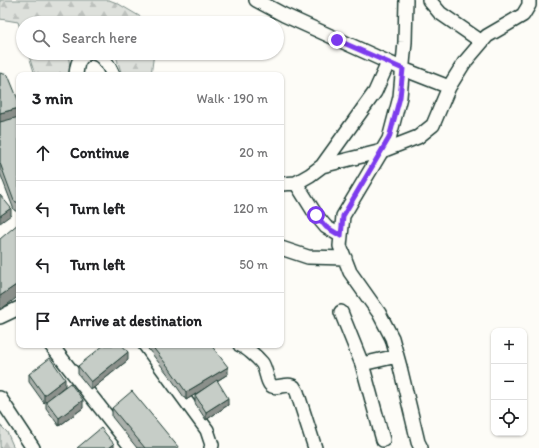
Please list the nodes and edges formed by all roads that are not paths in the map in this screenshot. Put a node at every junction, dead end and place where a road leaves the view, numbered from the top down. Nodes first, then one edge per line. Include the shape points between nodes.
1 (256, 0) edge
2 (406, 0) edge
3 (429, 0) edge
4 (529, 0) edge
5 (482, 42) junction
6 (80, 60) edge
7 (104, 60) edge
8 (388, 62) junction
9 (403, 69) junction
10 (76, 72) edge
11 (112, 72) edge
12 (449, 88) junction
13 (382, 152) junction
14 (322, 166) junction
15 (296, 183) junction
16 (284, 184) edge
17 (341, 236) junction
18 (284, 249) edge
19 (345, 258) junction
20 (16, 309) edge
21 (341, 312) dead end
22 (0, 317) edge
23 (52, 348) edge
24 (147, 348) edge
25 (246, 348) edge
26 (397, 356) junction
27 (362, 364) junction
28 (0, 398) edge
29 (383, 440) dead end
30 (33, 448) edge
31 (132, 448) edge
32 (211, 448) edge
33 (315, 448) edge
34 (420, 448) edge

1 - 8 street
2 - 9 street
3 - 5 street via 440,12
4 - 5 street via 523,16 487,36
5 - 12 street via 464,62
6 - 10 street
7 - 11 street
8 - 9 street
8 - 14 street via 375,92
9 - 12 street
9 - 13 street via 400,97 389,138
12 - 13 street via 433,124 418,137
13 - 14 street
13 - 17 street via 343,216
14 - 15 street
15 - 16 street
15 - 17 street via 326,227
17 - 19 street via 340,246
18 - 19 street via 308,257
19 - 26 street via 350,272 379,313 392,338
20 - 22 street
21 - 27 street
23 - 31 street
24 - 32 street via 207,430
25 - 33 street via 262,364 272,386 294,387
26 - 27 street
26 - 34 street
27 - 29 street
28 - 30 street

